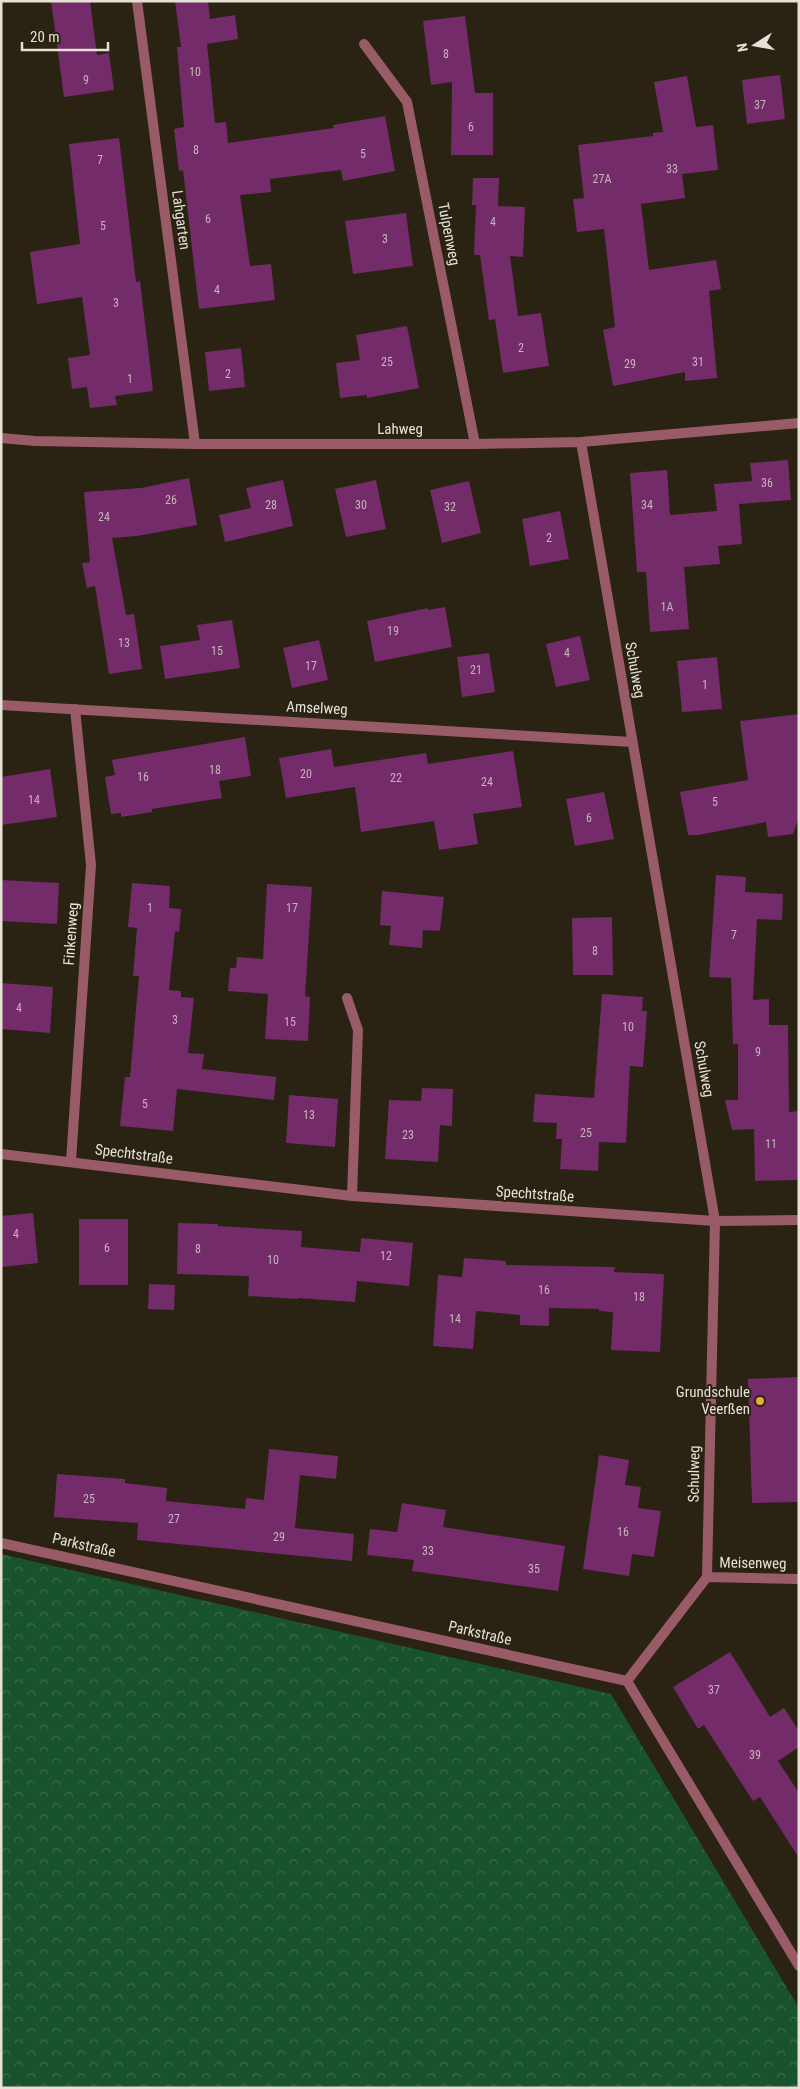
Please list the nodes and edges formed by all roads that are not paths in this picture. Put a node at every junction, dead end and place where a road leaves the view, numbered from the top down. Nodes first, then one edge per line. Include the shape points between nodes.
1 (137, 1) edge
2 (364, 44) dead end
3 (799, 423) edge
4 (1, 438) edge
5 (581, 442) junction
6 (196, 444) junction
7 (475, 444) junction
8 (1, 705) edge
9 (75, 709) junction
10 (632, 742) junction
11 (347, 998) dead end
12 (1, 1154) edge
13 (71, 1161) junction
14 (352, 1196) junction
15 (799, 1220) edge
16 (715, 1221) junction
17 (1, 1542) edge
18 (707, 1577) junction
19 (799, 1579) edge
20 (627, 1681) junction
21 (799, 1966) edge

1 - 6 street, Lahgarten
2 - 7 street, Tulpenweg via 407,102
3 - 5 street, Lahweg
4 - 6 street, Lahweg
5 - 7 street, Lahweg
5 - 10 street, Schulweg
6 - 7 street, Lahweg
8 - 9 street, Amselweg
9 - 10 street, Amselweg
9 - 13 street, Finkenweg via 91,865
10 - 16 street, Schulweg
11 - 14 street via 358,1030
12 - 13 street, Spechtstraße
13 - 14 street, Spechtstraße
14 - 16 street, Spechtstraße
15 - 16 street, Spechtstraße
16 - 18 street, Schulweg
17 - 20 street, Parkstraße
18 - 19 street, Meisenweg
18 - 20 street
20 - 21 street

